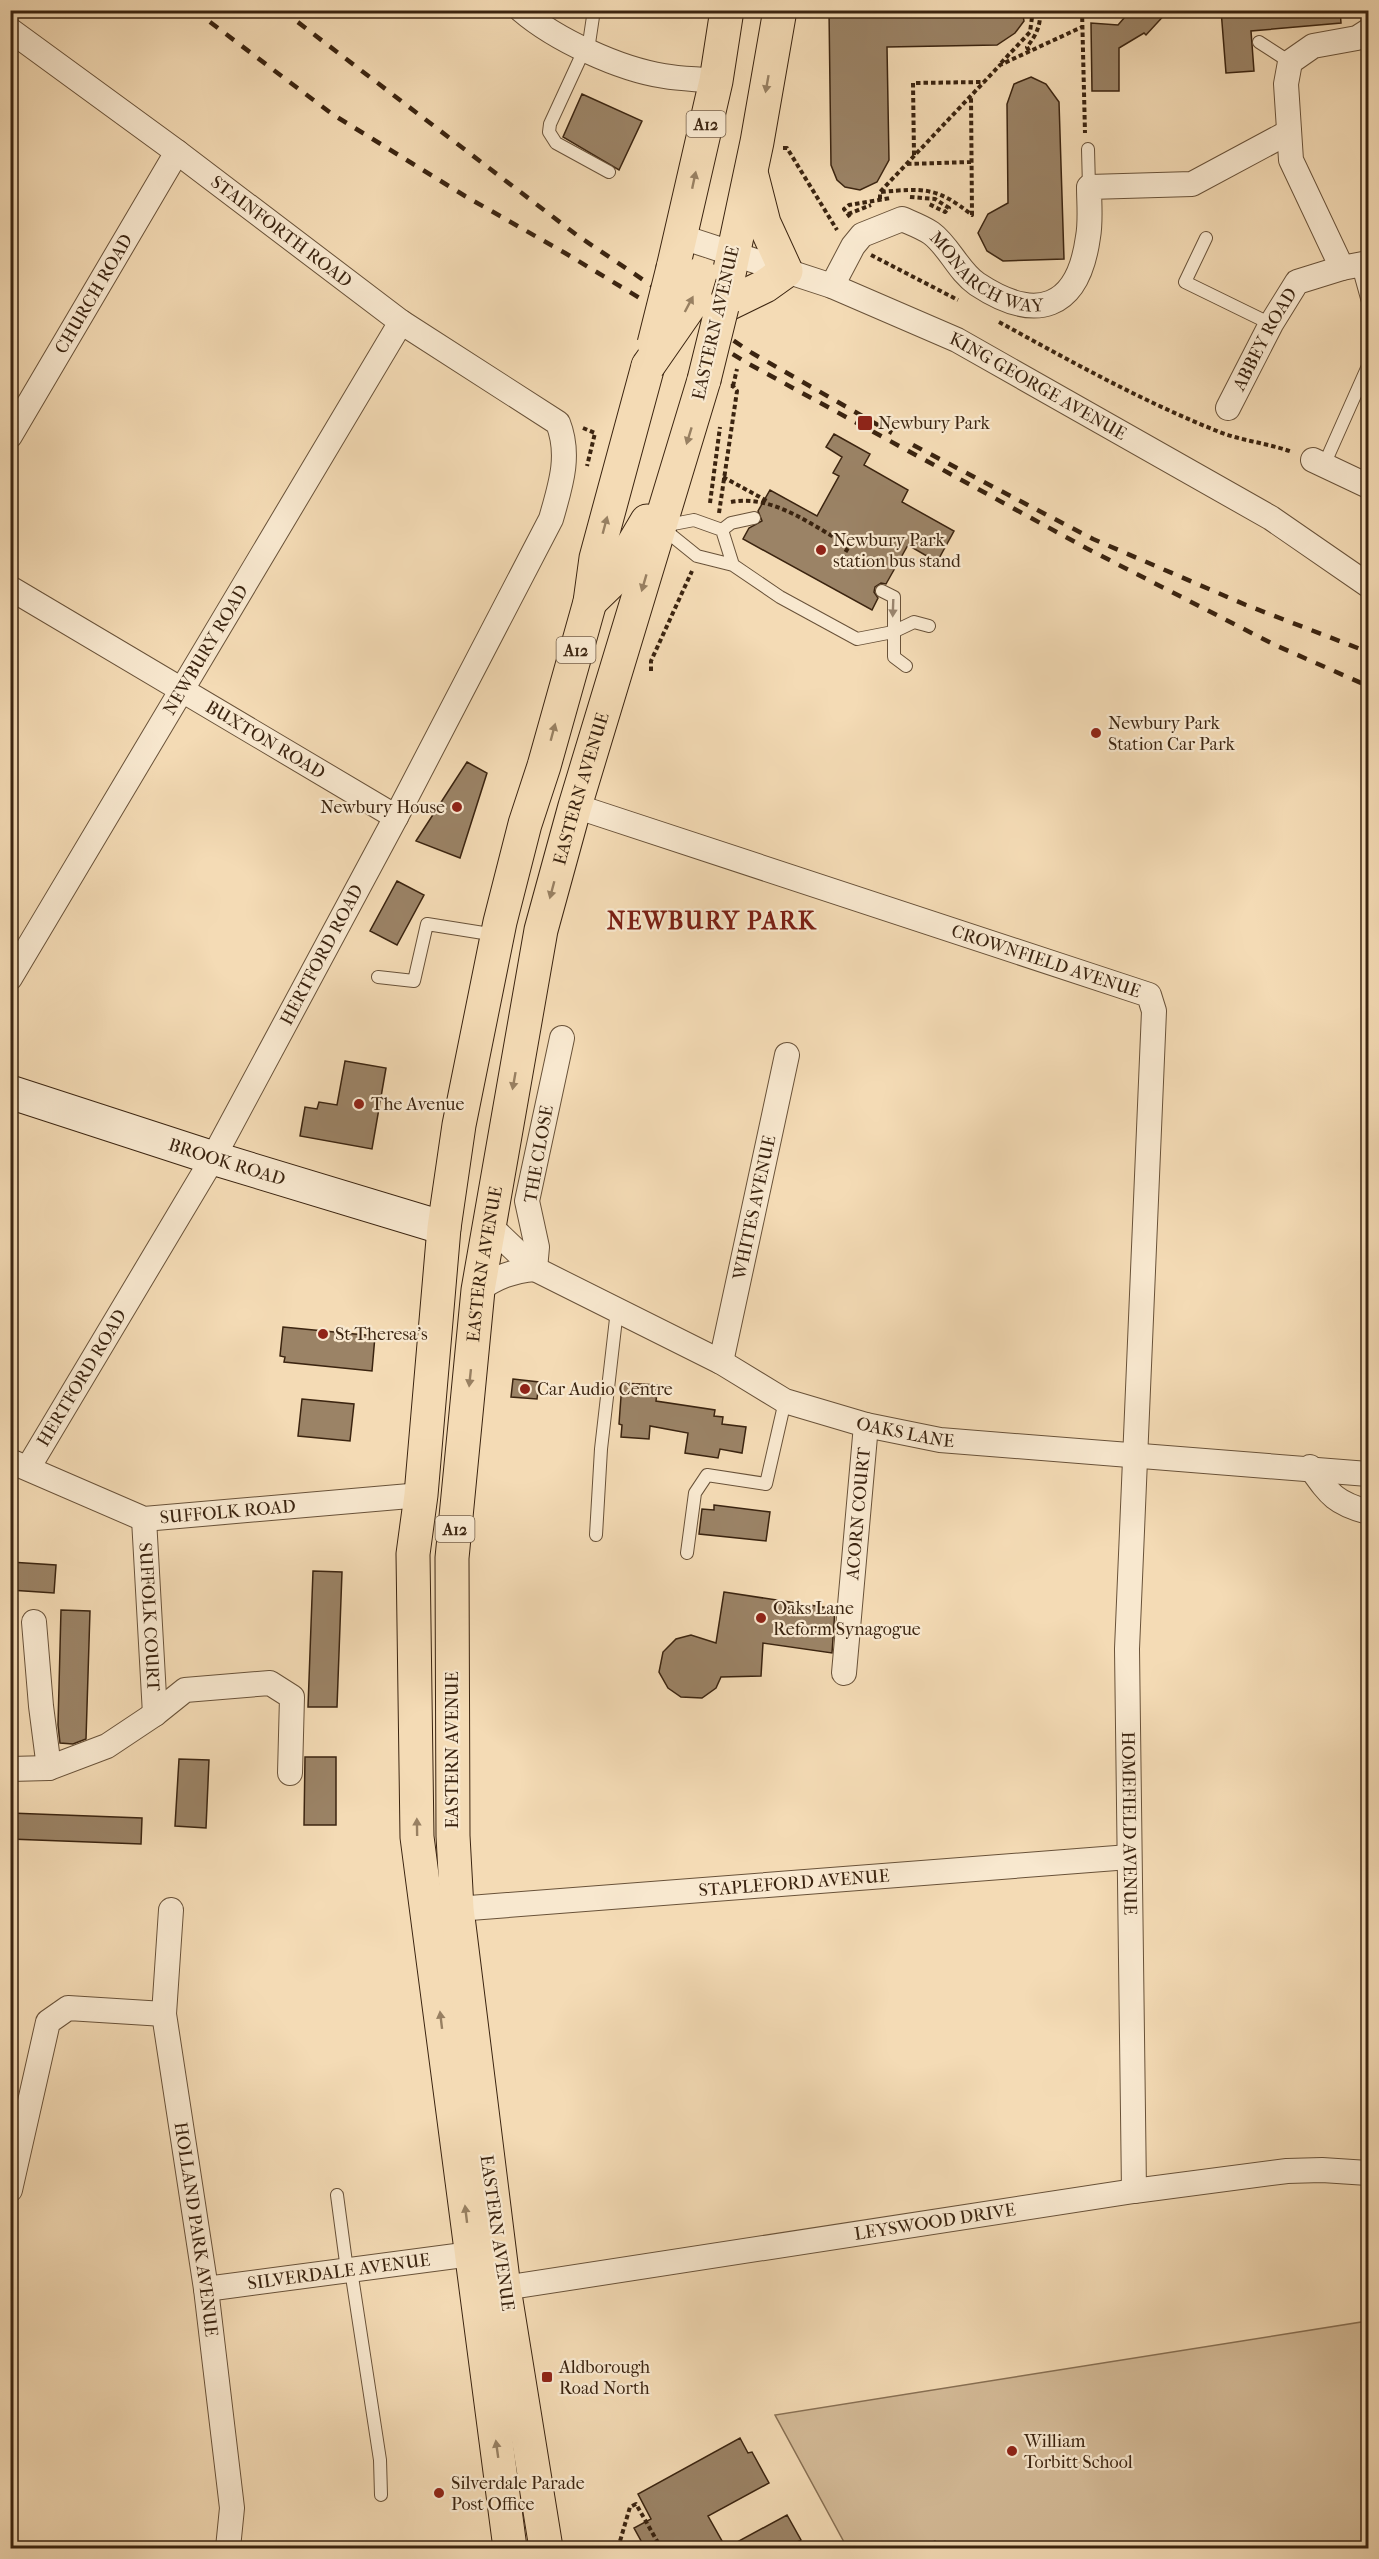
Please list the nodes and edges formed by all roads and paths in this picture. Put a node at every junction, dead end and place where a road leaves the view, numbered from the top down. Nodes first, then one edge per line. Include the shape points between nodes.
1 (521, 10) edge
2 (594, 10) edge
3 (727, 10) edge
4 (780, 10) edge
5 (1033, 10) edge
6 (1040, 10) edge
7 (1082, 10) edge
8 (1082, 27) junction
9 (10, 30) edge
10 (1368, 31) edge
11 (1259, 42) dead end
12 (586, 49) junction
13 (1029, 51) junction
14 (1290, 62) junction
15 (1000, 65) junction
16 (716, 81) junction
17 (984, 82) junction
18 (971, 96) junction
19 (1289, 132) junction
20 (787, 148) dead end
21 (1088, 149) joint
22 (177, 152) junction
23 (914, 156) junction
24 (971, 162) junction
25 (907, 164) junction
26 (609, 172) dead end
27 (751, 173) junction
28 (1089, 187) junction
29 (880, 192) junction
30 (849, 205) dead end
31 (682, 237) junction
32 (1206, 238) dead end
33 (853, 246) junction
34 (732, 254) junction
35 (1356, 266) edge
36 (686, 271) junction
37 (786, 271) junction
38 (832, 286) junction
39 (959, 300) dead end
40 (1368, 302) edge
41 (722, 307) junction
42 (989, 316) dead end
43 (401, 322) junction
44 (1271, 324) junction
45 (1368, 366) edge
46 (718, 383) junction
47 (1228, 408) dead end
48 (558, 423) joint
49 (720, 423) dead end
50 (10, 436) edge
51 (1318, 462) junction
52 (723, 477) junction
53 (617, 479) junction
54 (1368, 486) edge
55 (730, 502) dead end
56 (710, 503) dead end
57 (772, 504) junction
58 (718, 516) dead end
59 (754, 518) dead end
60 (653, 524) junction
61 (722, 530) junction
62 (854, 537) dead end
63 (849, 546) junction
64 (733, 565) junction
65 (838, 566) dead end
66 (692, 570) dead end
67 (1368, 585) edge
68 (10, 588) edge
69 (882, 591) dead end
70 (590, 602) junction
71 (929, 626) dead end
72 (893, 632) junction
73 (906, 666) dead end
74 (651, 671) dead end
75 (182, 692) junction
76 (575, 806) junction
77 (396, 817) junction
78 (498, 935) junction
79 (378, 977) dead end
80 (10, 978) edge
81 (562, 1038) dead end
82 (787, 1055) dead end
83 (10, 1092) edge
84 (213, 1158) junction
85 (489, 1225) junction
86 (444, 1228) junction
87 (535, 1269) junction
88 (478, 1290) junction
89 (617, 1310) junction
90 (721, 1362) junction
91 (785, 1401) junction
92 (867, 1425) junction
93 (1134, 1457) junction
94 (19, 1465) edge
95 (1310, 1467) junction
96 (1368, 1474) edge
97 (421, 1495) junction
98 (1368, 1512) edge
99 (144, 1519) junction
100 (596, 1535) dead end
101 (687, 1553) dead end
102 (34, 1622) dead end
103 (844, 1672) dead end
104 (155, 1714) junction
105 (49, 1768) junction
106 (10, 1769) edge
107 (290, 1773) dead end
108 (1129, 1857) junction
109 (457, 1909) junction
110 (171, 1910) dead end
111 (164, 2014) junction
112 (1368, 2173) edge
113 (10, 2190) edge
114 (1134, 2191) junction
115 (337, 2195) dead end
116 (471, 2254) junction
117 (349, 2270) junction
118 (504, 2288) junction
119 (206, 2289) junction
120 (381, 2495) dead end
121 (228, 2548) edge
122 (510, 2548) edge
123 (546, 2548) edge
124 (618, 2548) edge
125 (661, 2548) edge

1 - 12 street via 537,24
2 - 12 lane
3 - 16 highway, EASTERN AVENUE / A12
4 -> 27 highway, EASTERN AVENUE / A12
5 - 15 path via 1030,33
6 - 13 path via 1041,20 1027,47
7 - 8 path
8 - 13 path
8 - 21 path via 1084,134
9 - 22 street, STAINFORTH ROAD
10 - 14 street via 1356,38 1313,46
11 - 14 lane
12 - 16 street via 663,76
12 - 26 lane via 549,132 556,143
13 - 15 path
14 - 19 street
15 - 17 path
31 -> 16 highway, EASTERN AVENUE / A12
17 - 18 path
17 - 23 path via 913,83
18 - 23 path
18 - 24 path
19 - 28 street via 1192,184
19 - 35 street via 1291,160
20 - 33 path via 844,241
21 - 28 lane
22 - 43 street, STAINFORTH ROAD
22 - 50 street, CHURCH ROAD
23 - 25 path
24 - 25 path
24 - 29 path via 972,215 934,190
25 - 29 path
27 - 34 highway, EASTERN AVENUE / A12
27 - 37 highway via 765,222
28 - 33 street, MONARCH WAY via 1089,236 1080,270 1064,298 1041,306 1017,304 975,283 932,234 902,219 862,235
29 - 30 path via 882,198
31 - 34 street, KING GEORGE AVENUE
31 - 36 highway, EASTERN AVENUE / A12
32 - 44 lane via 1185,282
33 - 38 street, MONARCH WAY
33 - 39 path
34 - 36 highway
34 - 37 street, KING GEORGE AVENUE
34 - 41 highway, EASTERN AVENUE / A12
35 - 40 lane
35 - 44 street, ABBEY ROAD via 1297,282
53 -> 36 highway, EASTERN AVENUE / A12, bridge via 648,366
37 - 38 street, KING GEORGE AVENUE
37 - 41 highway
38 - 67 street, KING GEORGE AVENUE via 957,340 1271,518
41 - 46 highway, EASTERN AVENUE / A12, bridge
42 - 51 path via 1056,354 1220,433 1266,442
43 - 48 street, STAINFORTH ROAD
43 - 75 street, NEWBURY ROAD
44 - 47 street, ABBEY ROAD
45 - 51 lane
46 - 52 path via 737,390
46 -> 60 highway, EASTERN AVENUE / A12
48 - 77 street, HERTFORD ROAD via 565,446 563,476 551,519
49 - 56 path
51 - 54 street
52 - 57 path
52 - 58 path
53 - 60 highway via 638,496
70 -> 53 highway, EASTERN AVENUE / A12 via 596,558
55 - 57 path via 744,499
57 - 63 path
59 - 61 lane via 731,523
60 - 61 lane via 694,520
60 - 64 lane via 697,556
60 - 70 highway via 625,558 622,571
60 -> 76 highway, EASTERN AVENUE / A12
61 - 64 lane
62 - 63 path
63 - 65 path
64 - 72 lane via 780,597 857,639
66 - 74 path via 651,662
68 - 75 street, BUXTON ROAD
69 -> 72 lane via 894,597
78 -> 70 highway, EASTERN AVENUE / A12 via 525,824
71 - 72 lane via 914,622
72 - 73 lane via 894,657
75 - 77 street, BUXTON ROAD
75 - 80 street, NEWBURY ROAD
76 -> 85 highway, EASTERN AVENUE / A12 via 541,930
76 - 93 street, CROWNFIELD AVENUE via 1149,995 1154,1011
77 - 84 street, HERTFORD ROAD
78 - 79 lane via 427,924 414,981
78 - 86 highway, EASTERN AVENUE / A12 via 459,1125
81 - 87 street, THE CLOSE via 527,1201 537,1240
82 - 90 street, WHITES AVENUE
83 - 84 street, BROOK ROAD
84 - 86 street, BROOK ROAD
84 - 94 street, HERTFORD ROAD
85 - 87 street, OAKS LANE
85 - 88 highway, EASTERN AVENUE / A12
86 - 97 highway, EASTERN AVENUE / A12
87 - 88 street via 495,1278
87 - 89 street, OAKS LANE
88 -> 109 highway, EASTERN AVENUE / A12 via 452,1558
89 - 90 street, OAKS LANE
89 - 100 lane via 601,1449
90 - 91 street, OAKS LANE
91 - 92 street, OAKS LANE
91 - 101 lane via 766,1484 707,1475 695,1493
92 - 93 street, OAKS LANE via 940,1440
92 - 103 street, ACORN COURT
93 - 95 street, OAKS LANE
93 - 108 street, HOMEFIELD AVENUE via 1127,1649
94 - 99 street, SUFFOLK ROAD
95 - 96 street, OAKS LANE
95 - 98 street via 1331,1497 1343,1506
97 - 99 street, SUFFOLK ROAD
116 -> 97 highway, EASTERN AVENUE / A12 via 417,1838 413,1554
99 - 104 street, SUFFOLK COURT
102 - 105 street
104 - 105 street, SUFFOLK COURT via 106,1746
104 - 107 street, SUFFOLK COURT via 185,1690 270,1683 292,1697
105 - 106 street, SUFFOLK COURT
108 - 109 street, STAPLEFORD AVENUE
108 - 114 street, HOMEFIELD AVENUE
109 - 118 highway, EASTERN AVENUE / A12
110 - 111 street, HOLLAND PARK AVENUE
111 - 113 street via 69,2008 48,2022
111 - 119 street, HOLLAND PARK AVENUE
112 - 114 street, LEYSWOOD DRIVE via 1287,2171
114 - 118 street, LEYSWOOD DRIVE
115 - 117 lane
116 - 117 street, SILVERDALE AVENUE
122 -> 116 highway, EASTERN AVENUE / A12
117 - 119 street, SILVERDALE AVENUE
117 - 120 lane via 369,2381
118 - 123 highway, EASTERN AVENUE / A12
119 - 121 street, HOLLAND PARK AVENUE via 232,2508
124 - 125 path via 630,2507 636,2504

